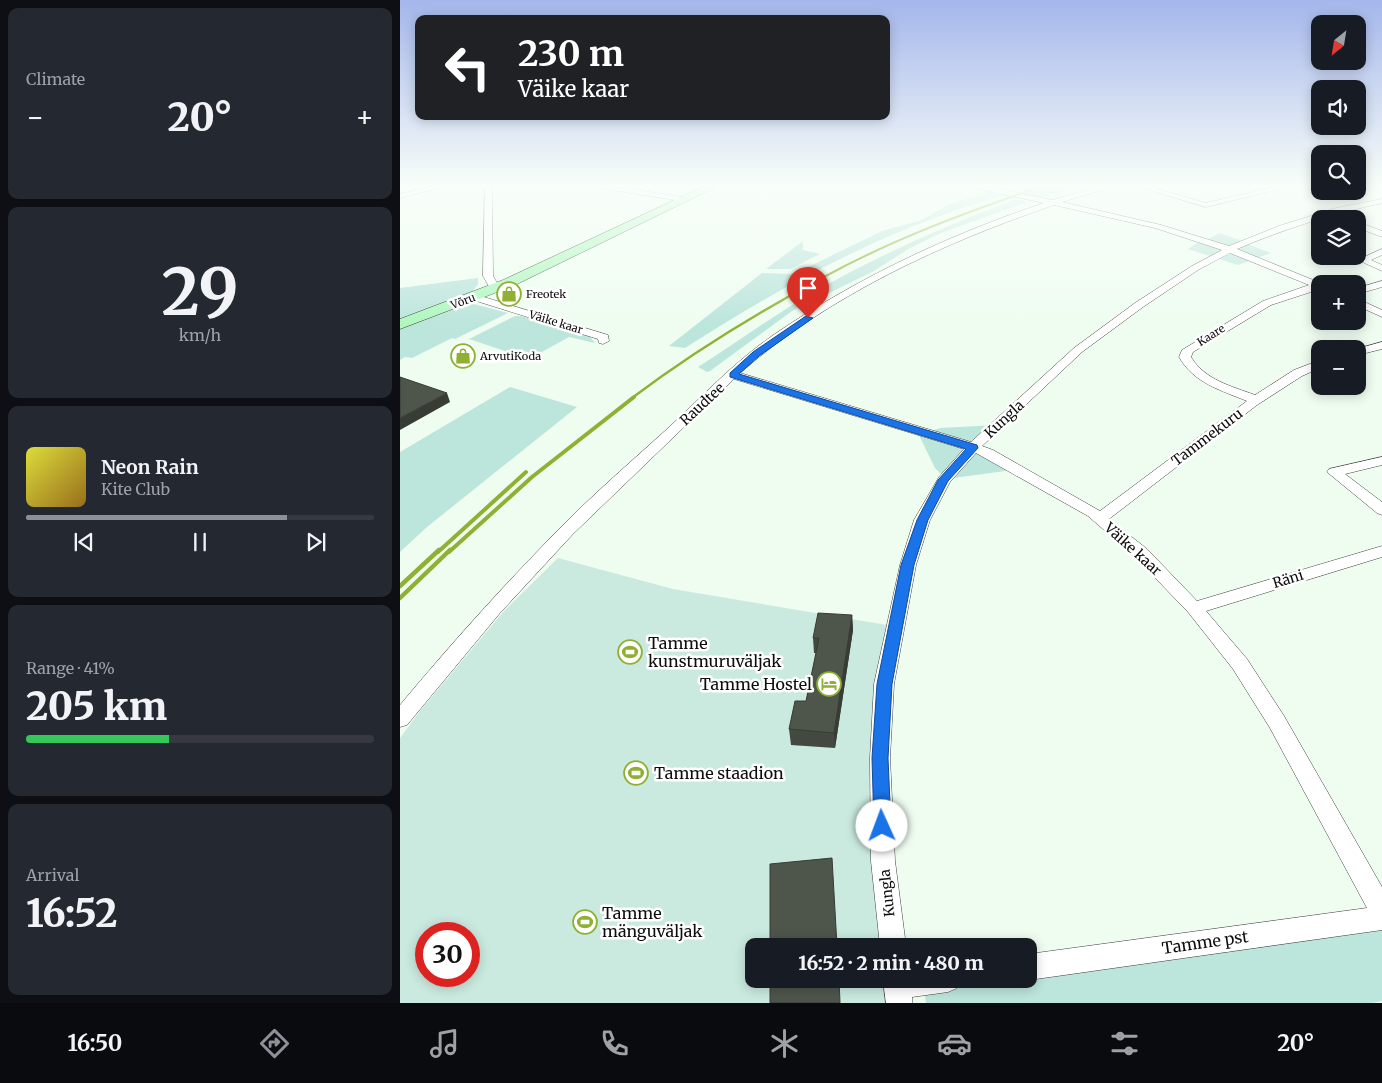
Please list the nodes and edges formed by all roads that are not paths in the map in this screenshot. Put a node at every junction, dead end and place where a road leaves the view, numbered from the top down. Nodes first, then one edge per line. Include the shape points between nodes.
1 (488, 232) edge
2 (615, 232) edge
3 (973, 232) edge
4 (1177, 232) edge
5 (1273, 232) edge
6 (1231, 250) junction
7 (1382, 252) edge
8 (1382, 268) edge
9 (1311, 282) edge
10 (1382, 284) edge
11 (496, 288) junction
12 (1311, 289) edge
13 (1366, 289) edge
14 (474, 297) junction
15 (1366, 306) edge
16 (1382, 314) edge
17 (400, 324) edge
18 (603, 341) dead end
19 (1382, 345) edge
20 (1366, 350) edge
21 (1311, 368) edge
22 (733, 375) junction
23 (1256, 400) junction
24 (973, 448) junction
25 (1382, 461) edge
26 (1382, 510) edge
27 (1100, 518) junction
28 (1382, 551) edge
29 (1194, 608) junction
30 (400, 719) edge
31 (1382, 910) edge
32 (1382, 918) edge
33 (892, 938) edge
34 (1037, 966) edge

1 - 11 street via 488,276
2 - 11 main road, Võru
3 - 22 street, Raudtee via 871,281 782,335
4 - 6 street
5 - 6 street, Kungla
6 - 9 street
6 - 24 street, Kungla via 1195,268 1078,350
7 - 8 street via 1363,260
10 - 13 street
11 - 14 main road, Võru
12 - 23 street, Kaare via 1267,303 1188,350 1185,357 1189,366 1206,380
14 - 17 main road, Võru
14 - 18 street, Väike kaar via 604,337
15 - 16 street
19 - 20 street
21 - 23 street, Tammekuru
22 - 24 street, Väike kaar
22 - 30 street, Raudtee via 554,543 456,650
23 - 27 street, Tammekuru
24 - 27 street, Väike kaar via 988,453
24 - 33 street, Kungla via 944,480 922,520 908,565 884,684 880,758 883,842
25 - 26 street via 1334,472
27 - 29 street, Väike kaar via 1141,553
28 - 29 street, Räni
29 - 31 street, Väike kaar via 1240,664 1277,722
32 - 34 street, Tamme pst

